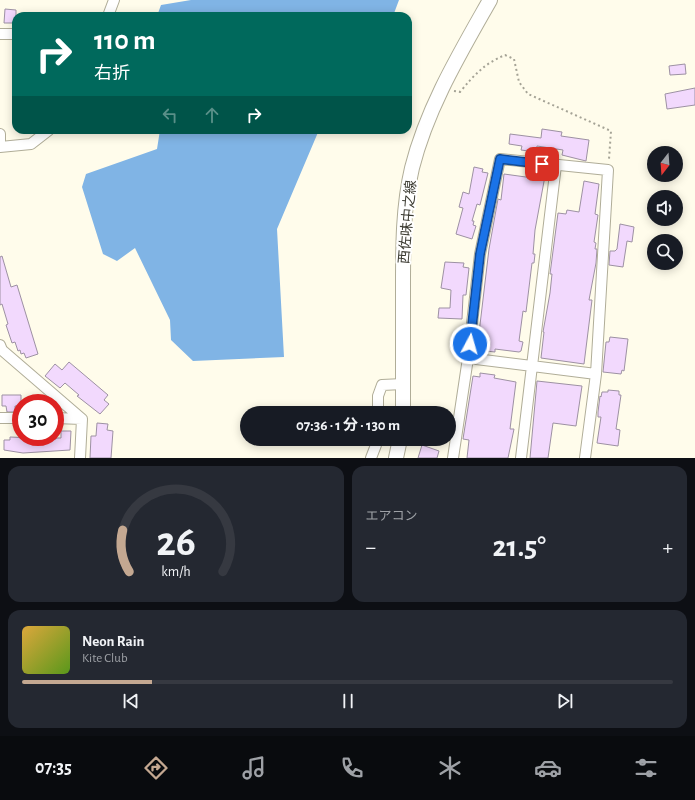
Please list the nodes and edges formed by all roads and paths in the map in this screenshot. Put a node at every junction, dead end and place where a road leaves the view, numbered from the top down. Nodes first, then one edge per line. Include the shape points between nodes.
1 (114, 0) edge
2 (490, 0) edge
3 (110, 12) edge
4 (0, 34) edge
5 (12, 34) edge
6 (441, 90) junction
7 (0, 134) edge
8 (44, 134) edge
9 (0, 147) edge
10 (556, 165) junction
11 (608, 170) junction
12 (1, 348) edge
13 (468, 358) junction
14 (532, 367) junction
15 (596, 374) junction
16 (403, 384) junction
17 (378, 406) edge
18 (403, 406) edge
19 (0, 418) edge
20 (12, 418) edge
21 (64, 418) edge
22 (82, 419) junction
23 (376, 446) edge
24 (399, 446) edge
25 (80, 458) edge
26 (371, 458) edge
27 (396, 458) edge
28 (453, 458) edge
29 (521, 458) edge
30 (585, 458) edge

1 - 3 street
2 - 6 main road, 西佐味中之線
4 - 5 street
6 - 11 path via 460,92 477,72 493,60 505,55 514,59 519,82 528,94 611,131
6 - 16 main road, 西佐味中之線 via 412,168 405,215
7 - 9 street
8 - 9 street via 31,144
10 - 11 street
10 - 13 street via 500,159 480,254
10 - 14 street
11 - 15 street
12 - 22 street
13 - 14 street
13 - 28 street
14 - 15 street
14 - 29 street
15 - 30 street
16 - 17 street via 382,385
16 - 18 main road, 西佐味中之線
19 - 20 street
21 - 22 street
22 - 25 street
23 - 26 street
24 - 27 main road

